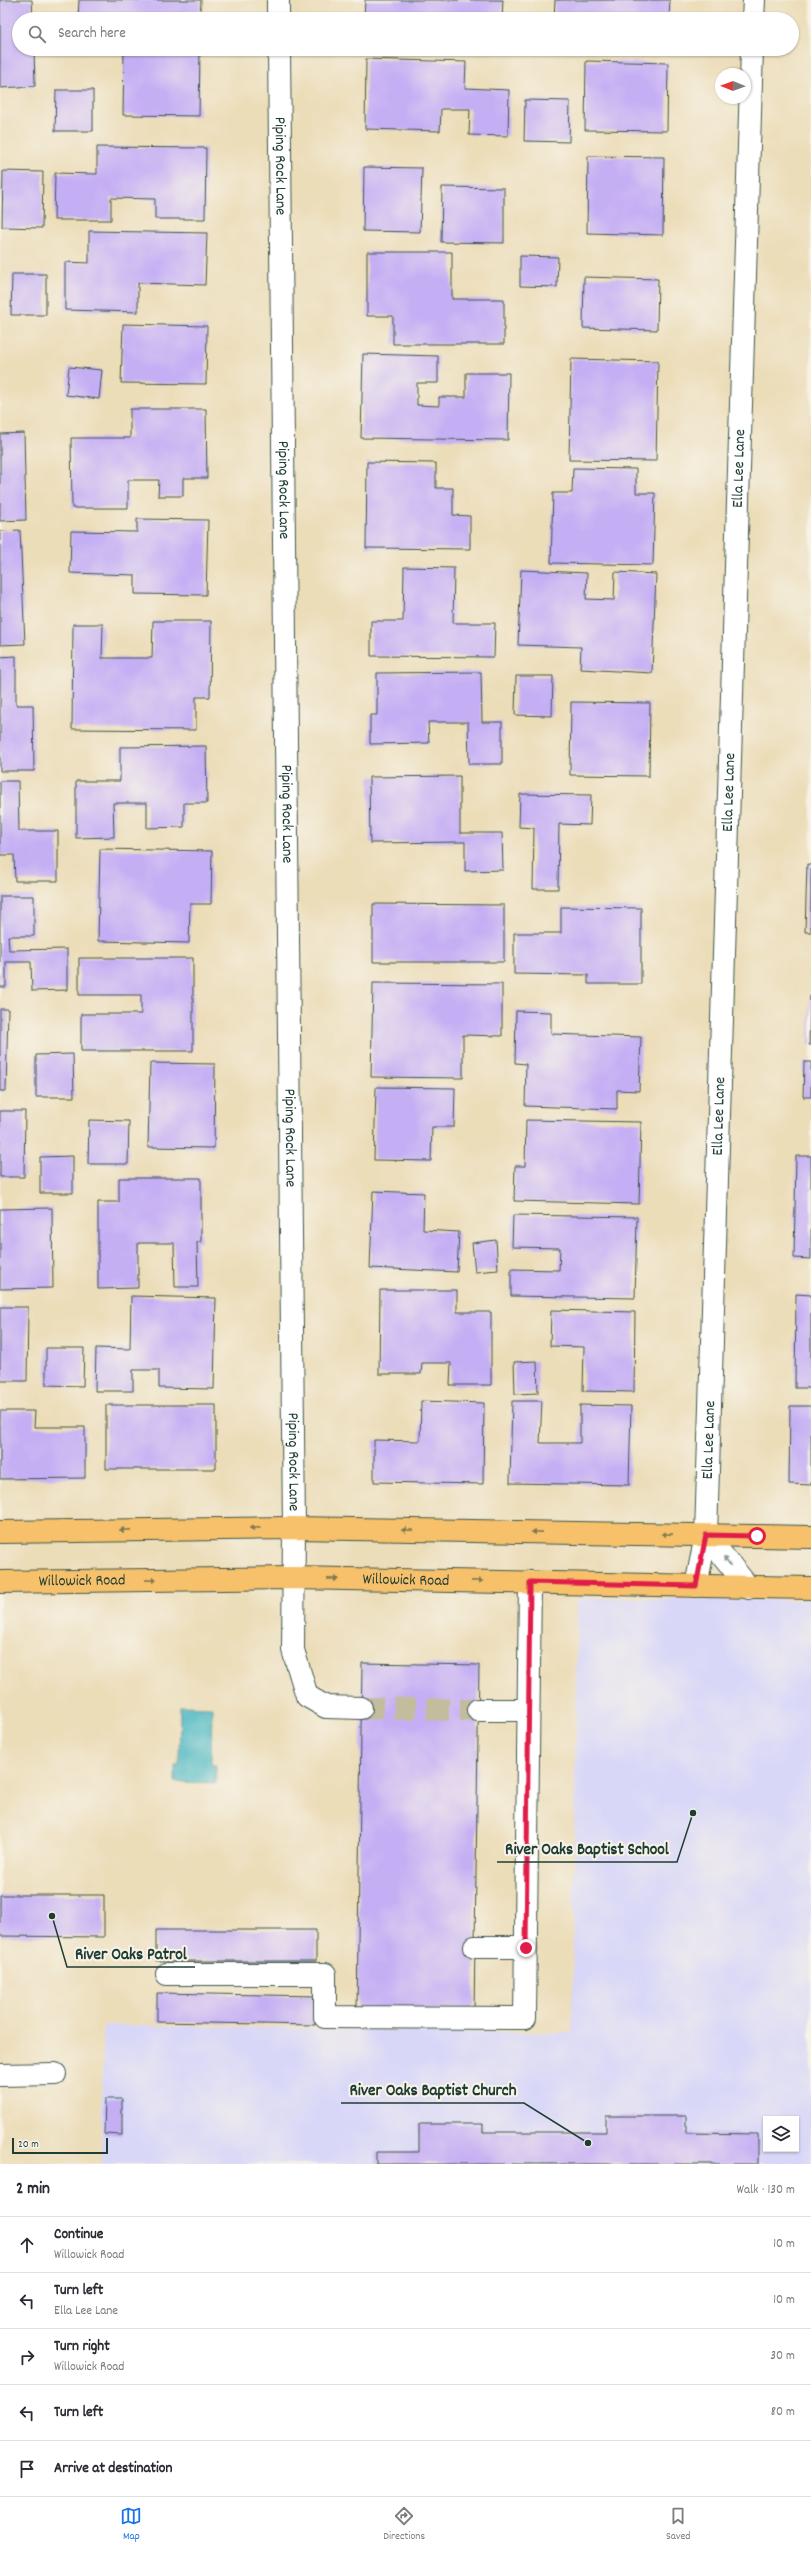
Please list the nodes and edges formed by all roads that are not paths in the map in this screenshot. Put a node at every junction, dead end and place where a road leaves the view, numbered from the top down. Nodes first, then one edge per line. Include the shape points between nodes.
1 (278, 0) edge
2 (754, 0) edge
3 (278, 12) edge
4 (753, 12) edge
5 (279, 56) edge
6 (752, 56) edge
7 (294, 1528) junction
8 (0, 1532) edge
9 (706, 1535) junction
10 (811, 1537) edge
11 (294, 1578) junction
12 (0, 1582) edge
13 (530, 1582) junction
14 (696, 1586) junction
15 (749, 1588) junction
16 (811, 1588) edge
17 (361, 1708) tunnel mouth
18 (478, 1710) tunnel mouth
19 (528, 1710) junction
20 (475, 1947) dead end
21 (526, 1948) junction
22 (167, 1974) dead end
23 (55, 2074) dead end
24 (0, 2075) edge

1 - 3 street
2 - 4 street
5 - 7 street, Piping Rock Lane
6 - 9 street, Ella Lee Lane
7 -> 8 main road
9 -> 7 main road
7 - 11 street, Piping Rock Lane
9 - 10 main road
9 - 14 street, Ella Lee Lane
15 -> 9 street
12 -> 11 main road, Willowick Road
11 -> 13 main road, Willowick Road
11 - 17 street, Piping Rock Lane via 293,1650 307,1696 326,1707
13 - 14 main road, Willowick Road
13 - 19 street
14 - 15 main road, Willowick Road
15 - 16 main road, Willowick Road
18 - 19 street
19 - 21 street
20 - 21 street
21 - 22 street via 525,2018 325,2017 325,1974
23 - 24 street

